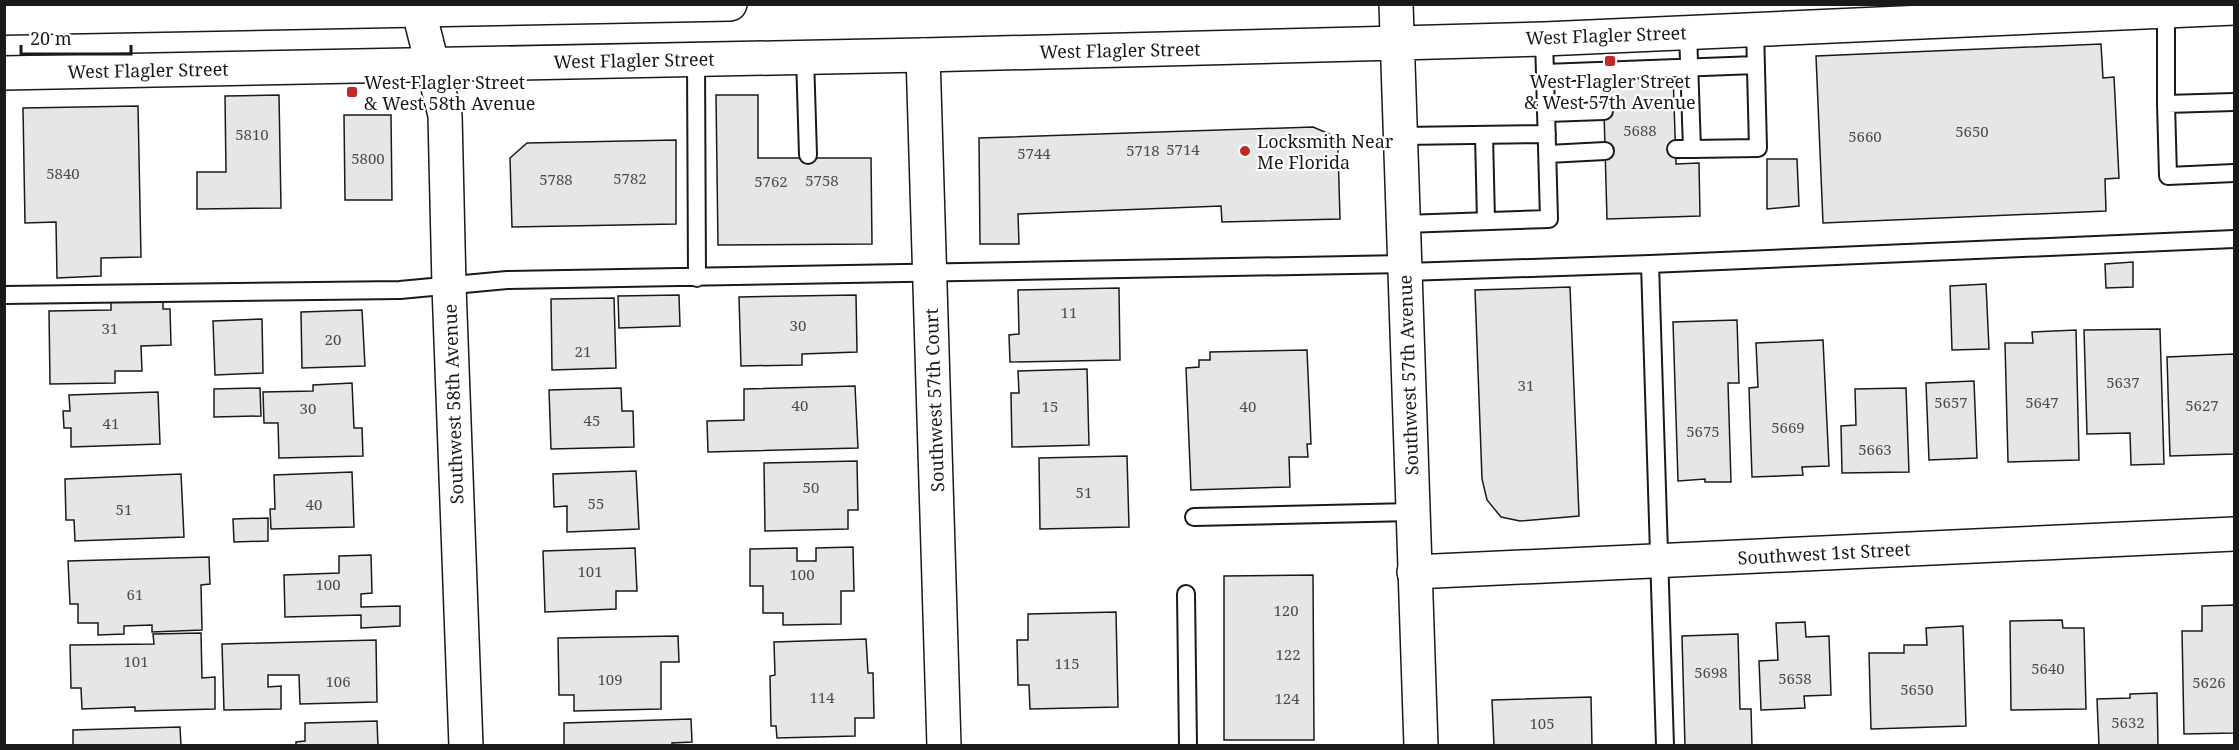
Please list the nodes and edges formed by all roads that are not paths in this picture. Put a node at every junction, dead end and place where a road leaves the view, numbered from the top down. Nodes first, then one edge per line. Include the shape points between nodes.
1 (730, 4) edge
2 (1396, 4) edge
3 (646, 5) edge
4 (2223, 7) edge
5 (418, 8) edge
6 (60, 11) edge
7 (2166, 11) junction
8 (4, 18) edge
9 (1755, 29) junction
10 (1688, 32) junction
11 (1544, 39) junction
12 (1398, 43) junction
13 (923, 55) junction
14 (805, 57) junction
15 (696, 59) junction
16 (432, 64) junction
17 (1756, 66) junction
18 (1689, 68) junction
19 (4, 73) edge
20 (1545, 73) junction
21 (2235, 102) edge
22 (2166, 104) junction
23 (1604, 111) dead end
24 (1547, 113) junction
25 (1547, 134) junction
26 (1484, 135) junction
27 (1402, 136) junction
28 (1605, 151) dead end
29 (1548, 154) junction
30 (808, 155) dead end
31 (2235, 173) edge
32 (1486, 221) junction
33 (1404, 224) junction
34 (2235, 239) edge
35 (1650, 264) junction
36 (1406, 268) junction
37 (930, 272) junction
38 (697, 278) junction
39 (449, 285) junction
40 (4, 295) edge
41 (1412, 512) junction
42 (1194, 517) dead end
43 (2235, 534) edge
44 (1659, 560) junction
45 (1414, 572) junction
46 (1186, 594) dead end
47 (466, 746) edge
48 (944, 746) edge
49 (1188, 746) edge
50 (1421, 746) edge
51 (1665, 746) edge

1 - 3 main road
2 - 12 main road, Southwest 57th Avenue
3 - 5 main road
4 - 7 main road, West Flagler Street
5 - 6 main road
5 - 16 main road, Southwest 58th Avenue
6 - 8 main road
7 - 9 main road, West Flagler Street
7 - 22 lane
9 - 10 main road, West Flagler Street
9 - 17 lane
10 - 11 main road, West Flagler Street
10 - 18 lane
11 - 12 main road, West Flagler Street
11 - 20 lane
12 - 13 main road, West Flagler Street
12 - 27 main road, Southwest 57th Avenue
13 - 14 main road, West Flagler Street
13 - 37 main road, Southwest 57th Court
14 - 15 main road, West Flagler Street
14 - 30 lane
15 - 16 main road, West Flagler Street
15 - 38 lane
16 - 19 main road, West Flagler Street
16 - 39 main road, Southwest 58th Avenue via 446,115
17 - 18 lane
17 - 18 lane via 1758,148 1684,149 1682,109
18 - 20 lane
20 - 24 lane
21 - 22 lane
22 - 31 lane via 2168,176
23 - 24 lane
24 - 25 lane
25 - 26 lane
25 - 29 lane
26 - 27 lane
26 - 32 lane
27 - 33 main road, Southwest 57th Avenue
28 - 29 lane
29 - 32 lane via 1550,219
32 - 33 lane
33 - 36 main road, Southwest 57th Avenue
34 - 35 lane
35 - 36 lane
35 - 44 lane
36 - 37 lane
36 - 41 main road, Southwest 57th Avenue
37 - 38 lane
37 - 48 main road, Southwest 57th Court
38 - 39 lane via 507,280
39 - 40 lane via 400,290
39 - 47 main road, Southwest 58th Avenue
41 - 42 lane
41 - 45 main road, Southwest 57th Avenue
43 - 44 main road, Southwest 1st Street
44 - 45 main road, Southwest 1st Street
44 - 51 lane
45 - 50 main road, Southwest 57th Avenue
46 - 49 lane

